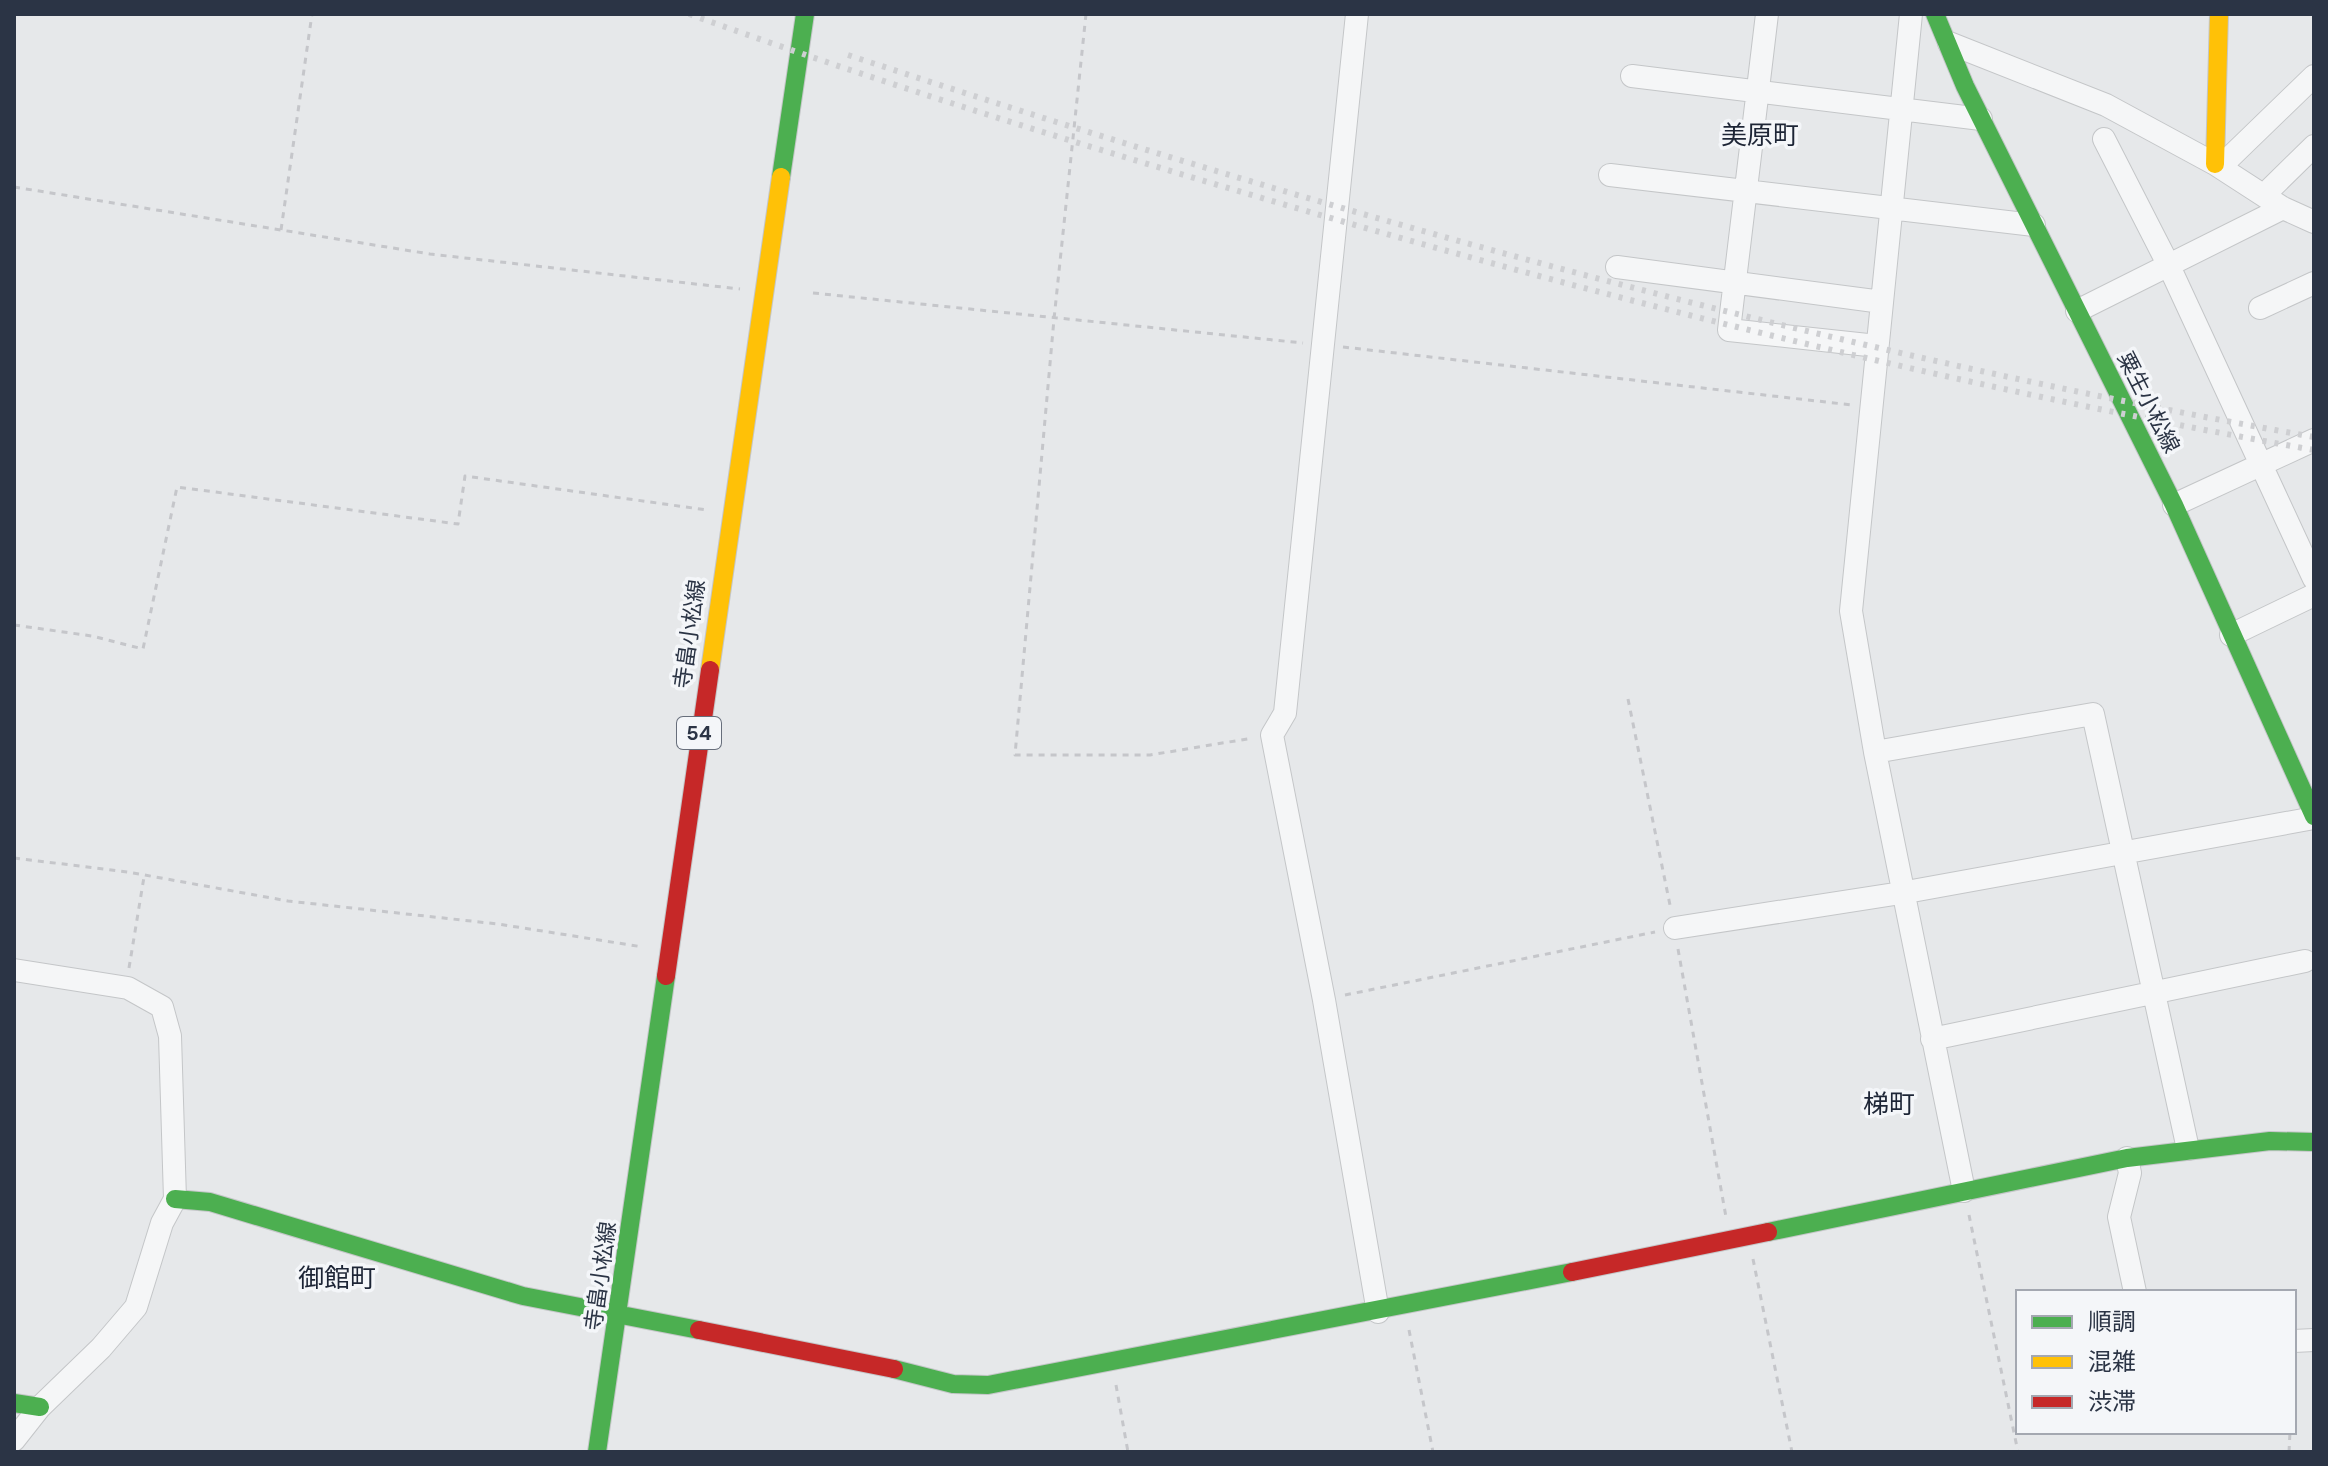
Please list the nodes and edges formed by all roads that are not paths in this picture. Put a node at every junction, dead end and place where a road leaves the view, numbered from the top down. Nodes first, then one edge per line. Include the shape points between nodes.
1 (805, 14) edge
2 (1357, 14) edge
3 (1767, 14) edge
4 (1911, 14) edge
5 (1935, 14) edge
6 (2219, 14) edge
7 (1949, 43) junction
8 (1632, 76) dead end
9 (2314, 76) edge
10 (1757, 91) junction
11 (1901, 108) junction
12 (1981, 119) junction
13 (2104, 139) dead end
14 (2314, 146) edge
15 (2218, 166) junction
16 (1610, 175) dead end
17 (1746, 191) junction
18 (2264, 195) junction
19 (1891, 208) junction
20 (2283, 208) junction
21 (2314, 222) edge
22 (2034, 225) junction
23 (2169, 266) junction
24 (1617, 267) dead end
25 (1735, 282) junction
26 (2314, 283) edge
27 (1882, 302) junction
28 (2260, 308) dead end
29 (2077, 311) junction
30 (1877, 346) junction
31 (2314, 440) edge
32 (2262, 464) junction
33 (2174, 505) junction
34 (2314, 579) edge
35 (2314, 595) edge
36 (2231, 635) junction
37 (1875, 752) junction
38 (2314, 817) edge
39 (2123, 850) junction
40 (1901, 893) junction
41 (1675, 928) road end
42 (2305, 961) dead end
43 (14, 970) edge
44 (2151, 992) junction
45 (1932, 1039) junction
46 (2314, 1142) edge
47 (2188, 1149) junction
48 (2127, 1158) junction
49 (1964, 1191) junction
50 (175, 1199) junction
51 (2135, 1290) edge
52 (1378, 1312) junction
53 (619, 1314) junction
54 (14, 1403) edge
55 (40, 1407) junction
56 (14, 1440) edge
57 (597, 1452) edge

1 - 53 street, 寺畠小松線 / 54
2 - 52 street via 1285,713 1272,735
3 - 10 street
4 - 11 street
5 - 7 street, 粟生小松線
6 - 15 street
7 - 12 street, 粟生小松線
7 - 15 street via 2106,105
8 - 10 street
9 - 15 street
10 - 11 street
10 - 17 street
11 - 12 street
11 - 19 street
12 - 22 street, 粟生小松線
13 - 23 street
14 - 18 street
15 - 18 street
16 - 17 street
17 - 19 street
17 - 25 street
18 - 20 street
19 - 22 street
19 - 27 street
20 - 21 street
20 - 23 street
22 - 29 street, 粟生小松線
23 - 29 street
23 - 32 street
24 - 25 street
25 - 27 street
25 - 30 street via 1729,330
26 - 28 street
27 - 30 street
29 - 33 street, 粟生小松線
30 - 37 street via 1851,611
31 - 32 street
32 - 33 street
32 - 34 street
33 - 36 street, 粟生小松線
35 - 36 street
36 - 38 street, 粟生小松線
37 - 39 street via 2093,714
37 - 40 street
38 - 39 street
39 - 40 street
39 - 44 street
40 - 41 street
40 - 45 street
42 - 44 street
43 - 50 street via 128,988 162,1007 170,1036
44 - 45 street
44 - 47 street
45 - 49 street
46 - 47 street
47 - 48 street
48 - 49 street
48 - 51 street via 2130,1173 2119,1217
49 - 52 street
50 - 53 street via 210,1202 523,1296
50 - 55 street via 162,1223 136,1307
52 - 53 street via 988,1385 953,1384
53 - 57 street, 寺畠小松線 / 54
54 - 55 street
55 - 56 street

